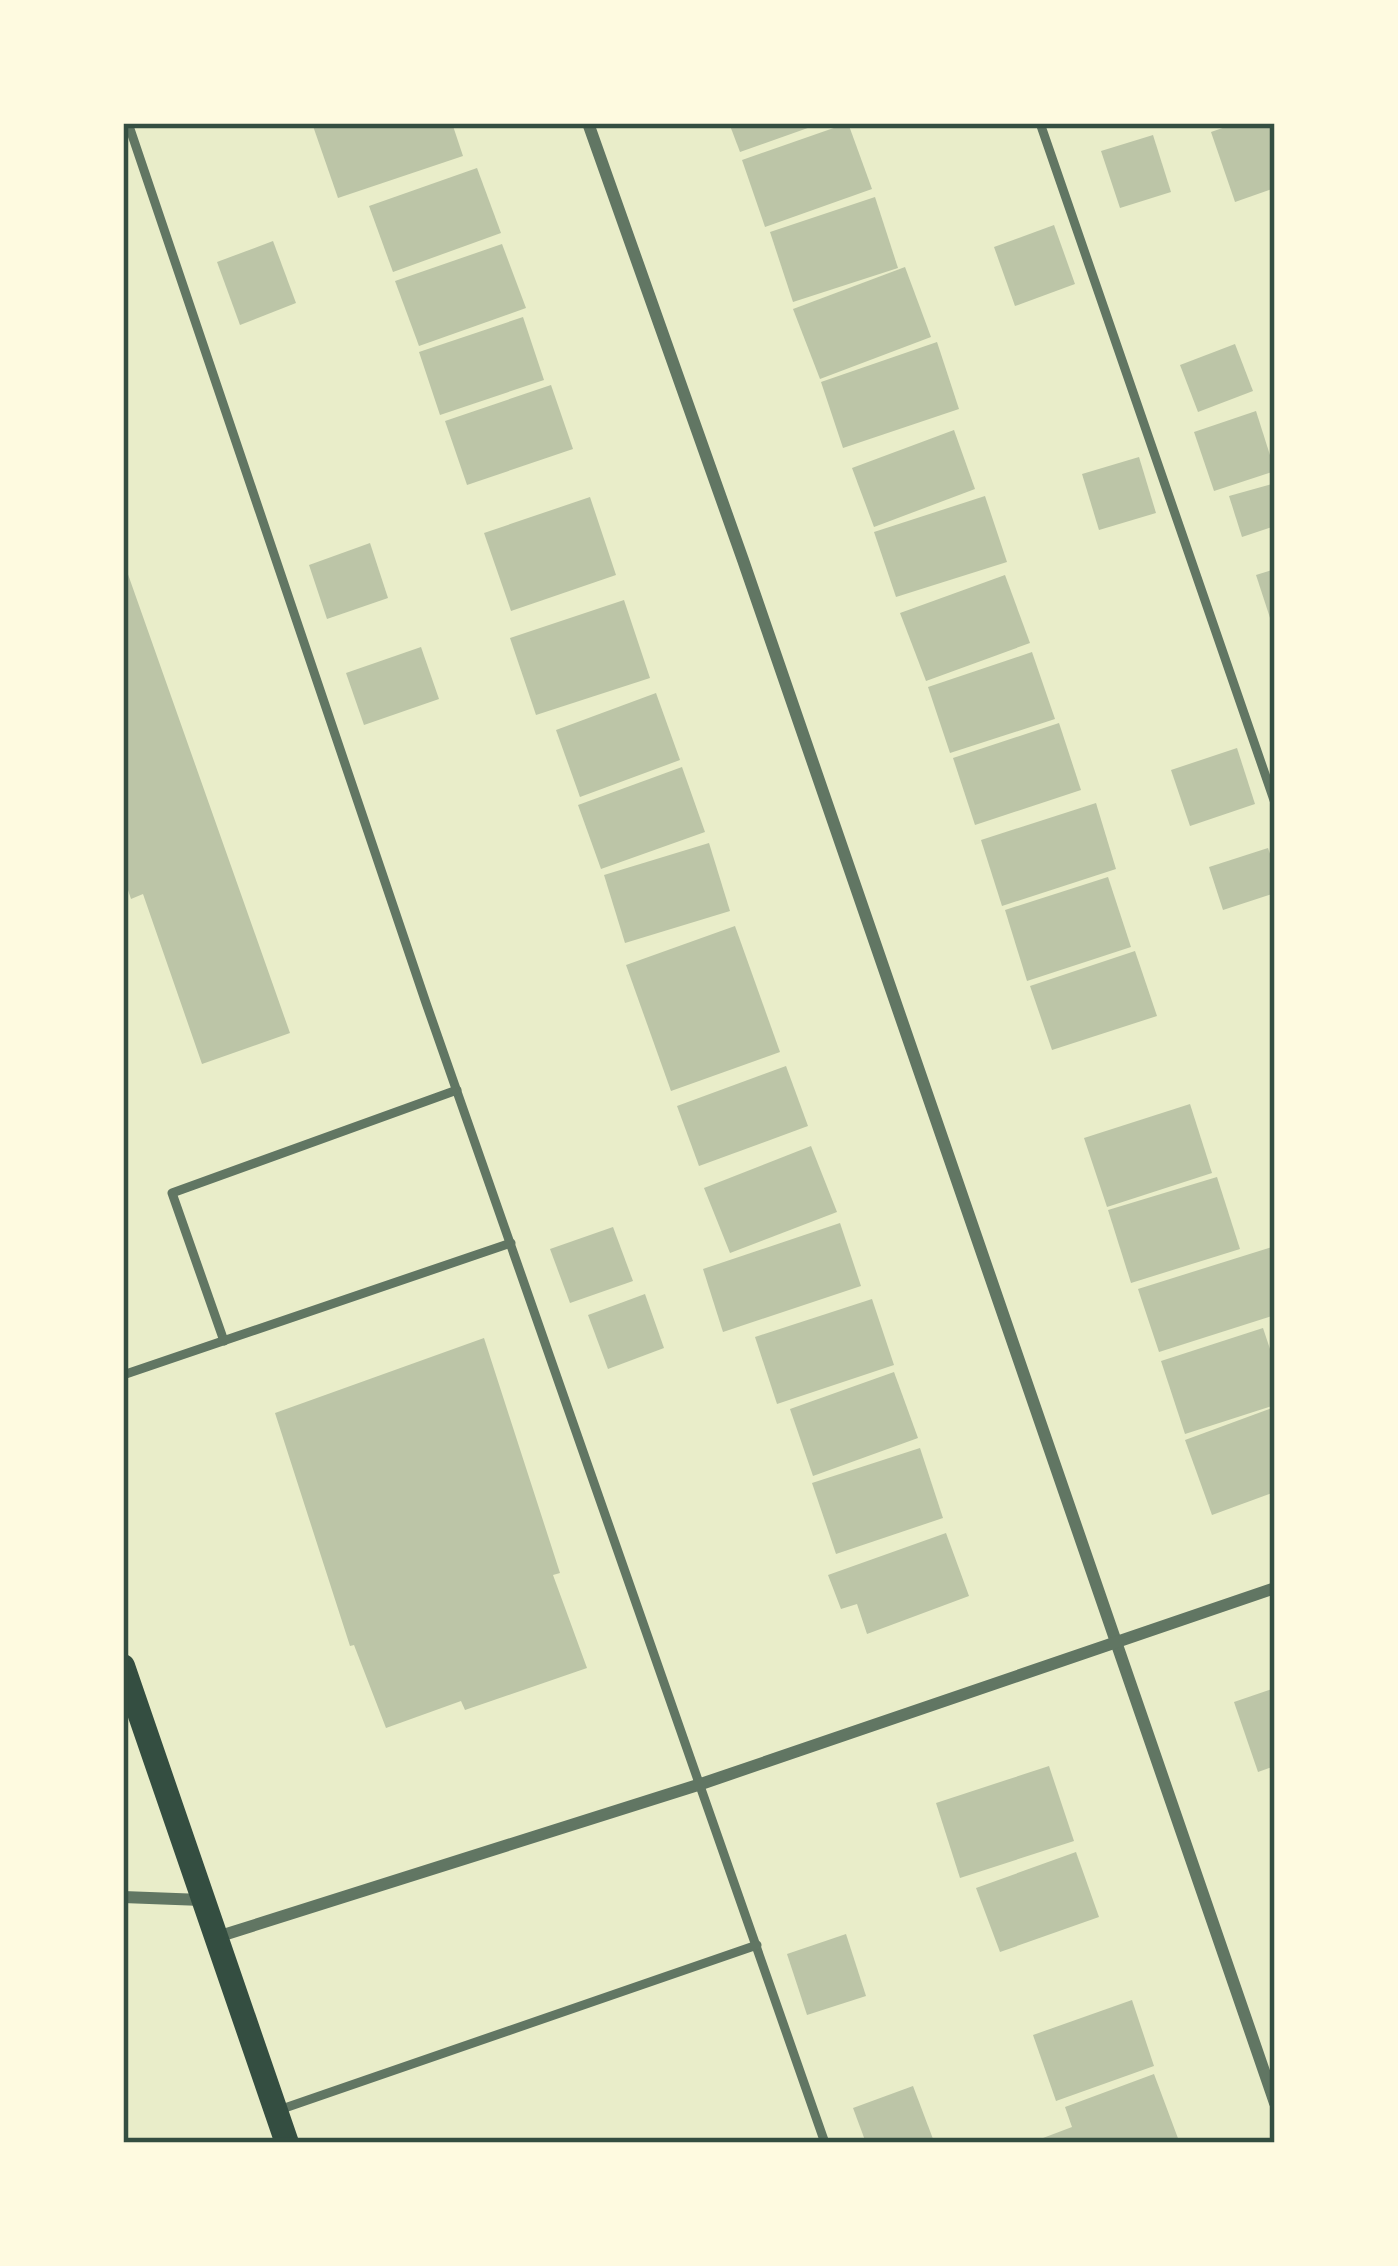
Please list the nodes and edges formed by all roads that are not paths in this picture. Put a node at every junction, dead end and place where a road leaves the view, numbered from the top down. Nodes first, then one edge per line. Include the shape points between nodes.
1 (128, 123) edge
2 (588, 123) edge
3 (1040, 123) edge
4 (1275, 803) edge
5 (458, 1090) junction
6 (511, 1243) junction
7 (224, 1341) junction
8 (123, 1375) edge
9 (1275, 1588) edge
10 (1116, 1642) junction
11 (123, 1666) edge
12 (701, 1784) junction
13 (123, 1898) edge
14 (203, 1900) junction
15 (217, 1937) junction
16 (757, 1945) junction
17 (1275, 2103) edge
18 (276, 2111) junction
19 (287, 2143) edge
20 (826, 2143) edge

1 - 5 lane
2 - 10 street
3 - 4 lane
5 - 6 lane
5 - 7 lane via 172,1193
6 - 7 lane
6 - 12 lane
7 - 8 lane
9 - 10 street
10 - 12 street
10 - 17 street
11 - 14 main road
12 - 15 street
12 - 16 lane
13 - 14 street
14 - 15 main road
15 - 18 main road
16 - 18 lane
16 - 20 lane
18 - 19 main road

